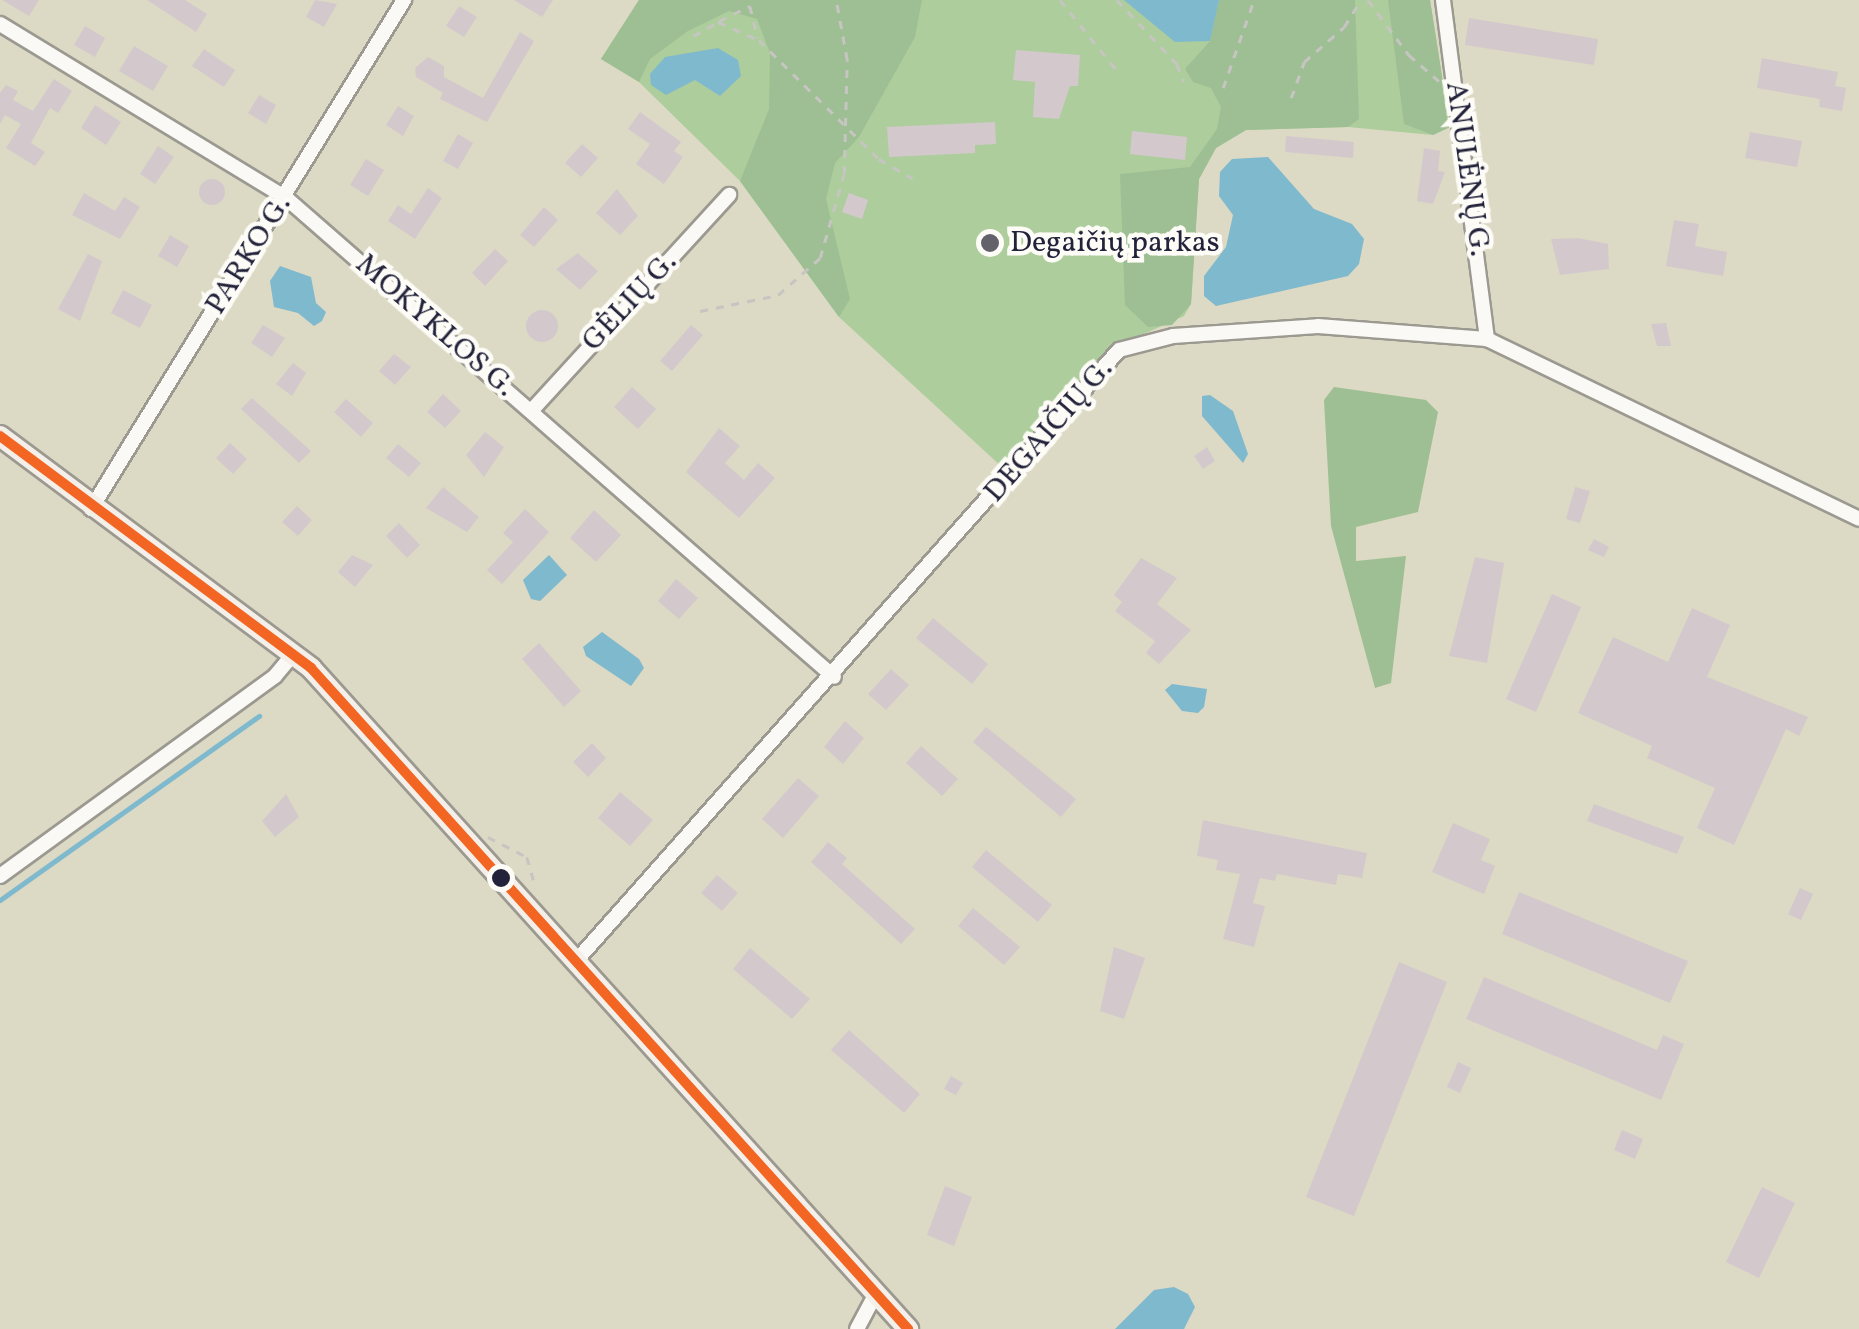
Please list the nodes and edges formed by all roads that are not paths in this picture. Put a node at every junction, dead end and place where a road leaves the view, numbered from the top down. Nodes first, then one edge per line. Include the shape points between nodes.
1 (404, 0) edge
2 (1443, 0) edge
3 (0, 24) edge
4 (730, 195) dead end
5 (285, 197) junction
6 (1487, 340) junction
7 (532, 410) junction
8 (0, 436) edge
9 (92, 509) junction
10 (1859, 519) edge
11 (294, 653) junction
12 (834, 677) junction
13 (0, 876) edge
14 (576, 960) junction
15 (876, 1294) junction
16 (857, 1329) edge
17 (908, 1329) edge

1 - 5 street, PARKO G.
2 - 6 street, ANULĖNŲ G.
3 - 5 street, MOKYKLOS G.
4 - 7 street, GĖLIŲ G.
5 - 7 street, MOKYKLOS G.
5 - 9 street, PARKO G.
6 - 10 street, DEGAIČIŲ G.
6 - 12 street, DEGAIČIŲ G. via 1318,326 1173,336 1120,350
7 - 12 street, MOKYKLOS G.
8 - 9 main road
9 - 11 main road
11 - 13 street via 275,676
11 - 14 main road
12 - 14 street, DEGAIČIŲ G.
14 - 15 main road
15 - 16 street
15 - 17 main road

